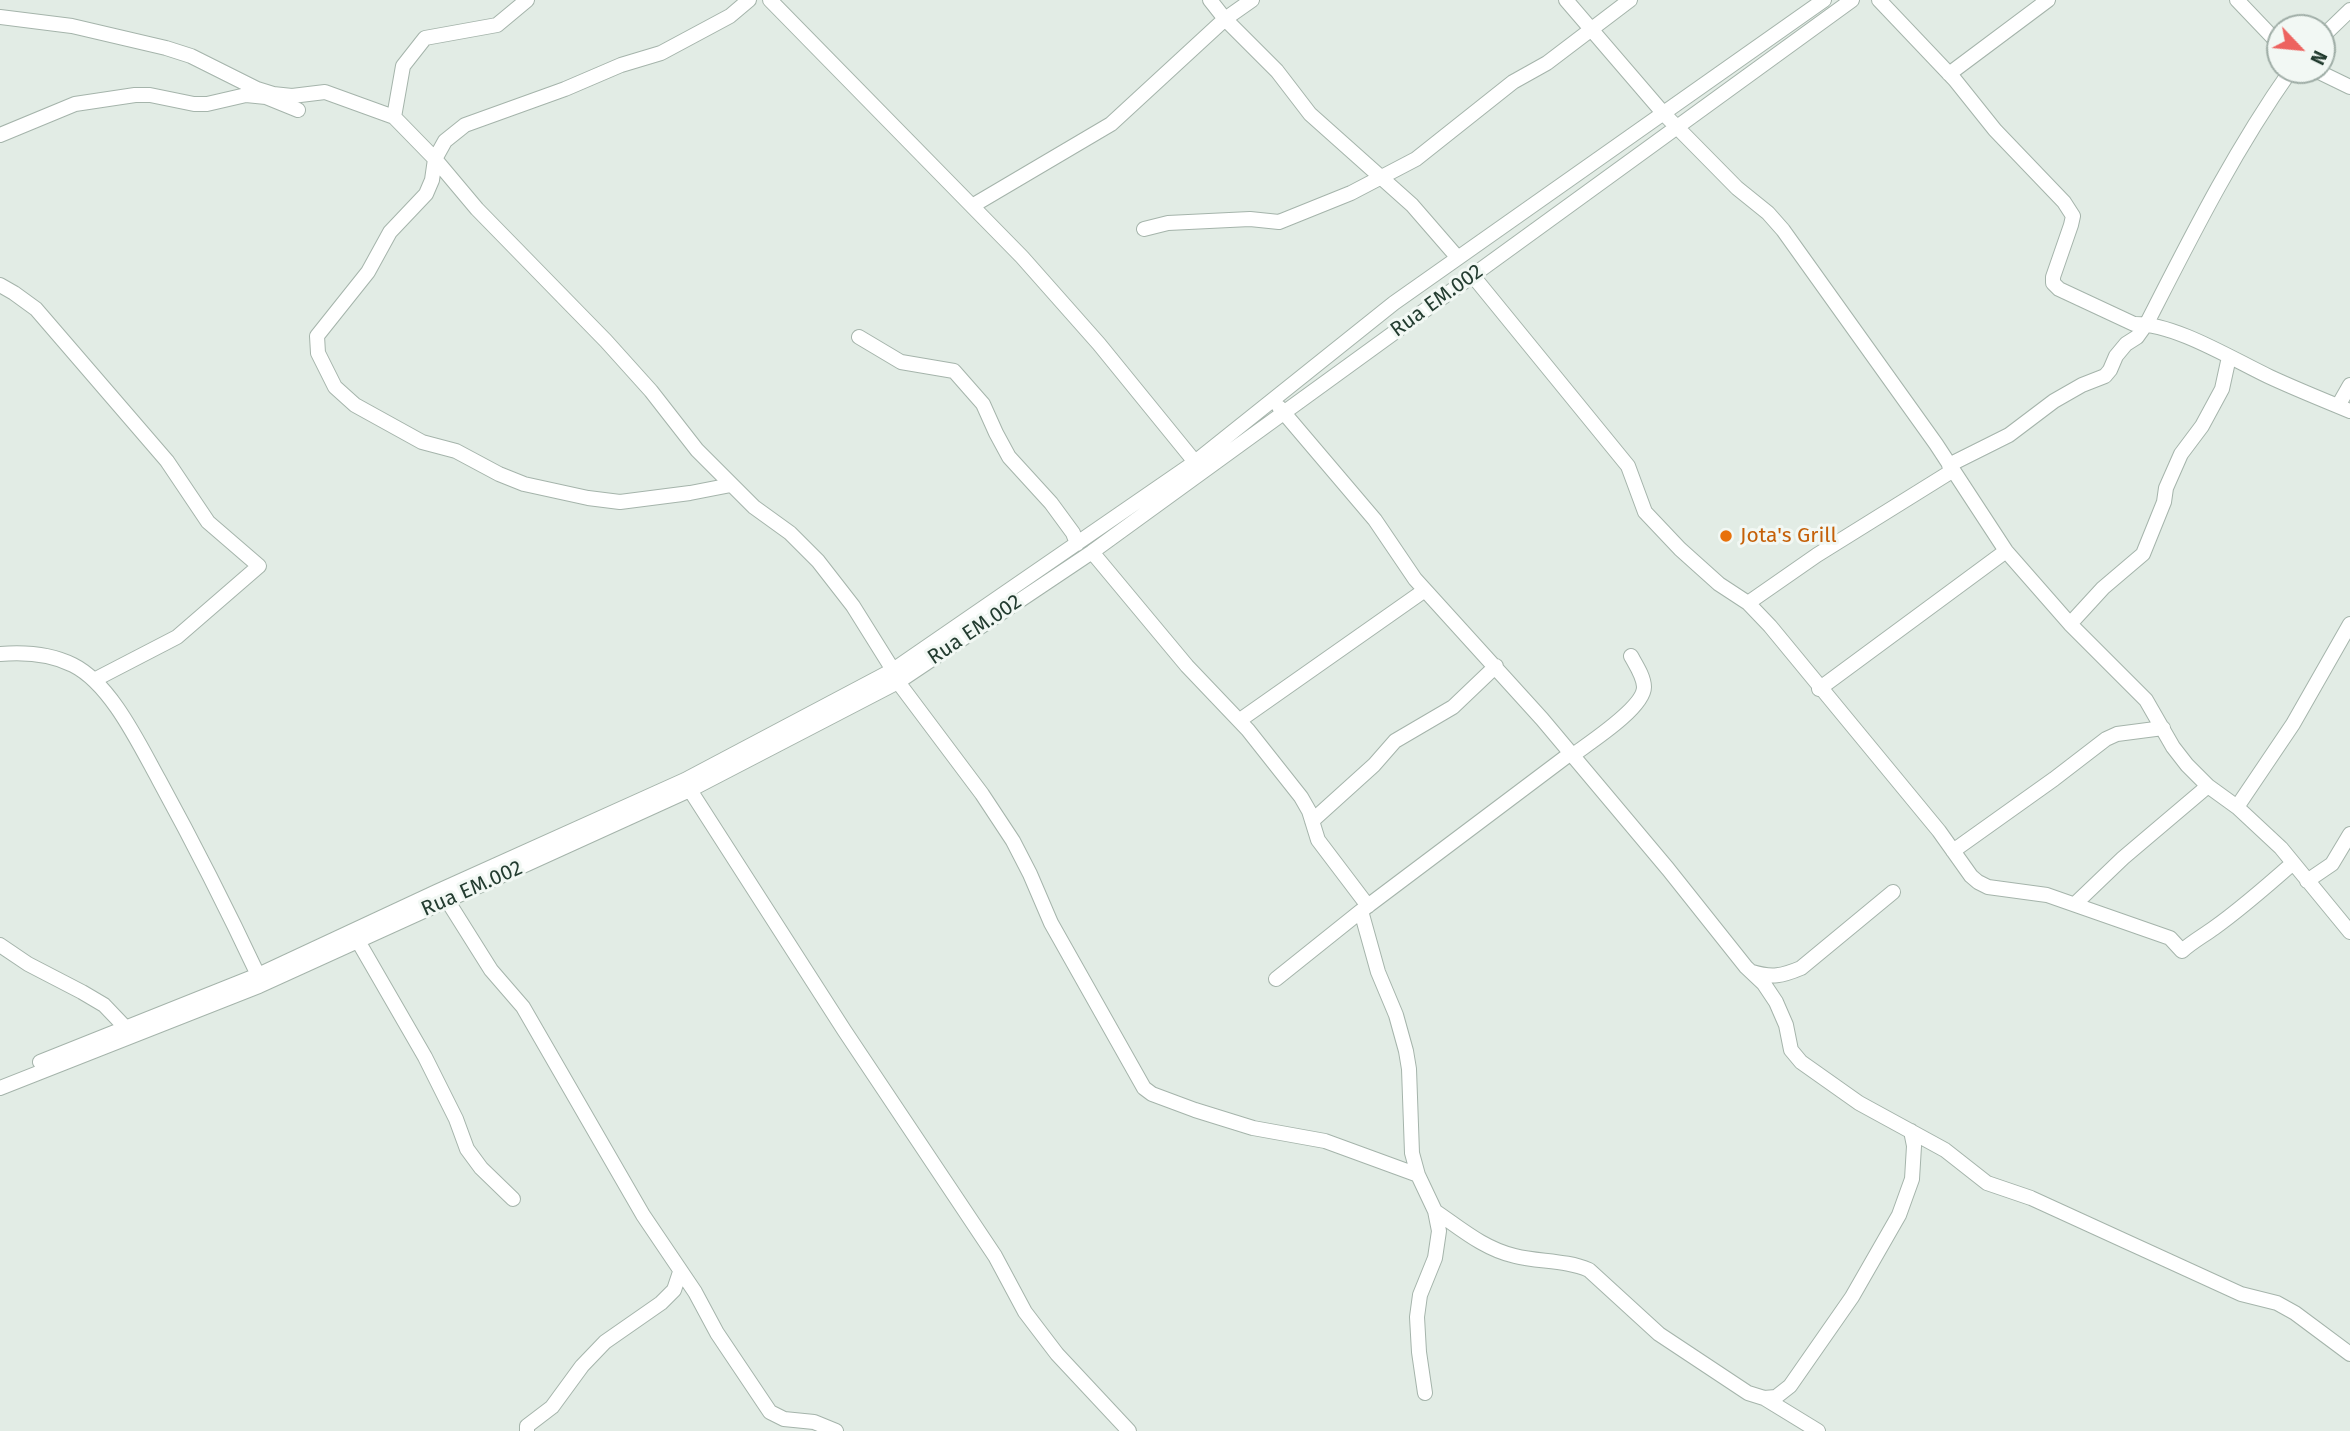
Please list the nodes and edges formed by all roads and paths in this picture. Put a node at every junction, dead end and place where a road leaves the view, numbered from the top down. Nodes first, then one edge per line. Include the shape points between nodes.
1 (527, 0) edge
2 (749, 0) edge
3 (770, 0) edge
4 (1210, 0) edge
5 (1252, 0) edge
6 (1566, 0) edge
7 (1630, 0) edge
8 (1824, 0) edge
9 (1852, 0) edge
10 (1879, 0) edge
11 (2048, 0) edge
12 (2237, 0) edge
13 (2350, 10) edge
14 (0, 17) edge
15 (1225, 19) junction
16 (2336, 24) edge
17 (1592, 29) junction
18 (2266, 30) edge
19 (1949, 74) junction
20 (2281, 84) edge
21 (298, 110) dead end
22 (1664, 114) junction
23 (394, 117) junction
24 (1676, 126) junction
25 (0, 135) edge
26 (435, 159) junction
27 (1380, 178) junction
28 (972, 206) junction
29 (1144, 229) dead end
30 (1458, 258) junction
31 (1472, 276) junction
32 (0, 285) edge
33 (2147, 323) junction
34 (859, 337) dead end
35 (2228, 357) junction
36 (2350, 384) edge
37 (1273, 399) junction
38 (2344, 409) edge
39 (1284, 412) junction
40 (1195, 462) junction
41 (1951, 468) junction
42 (731, 485) junction
43 (1077, 544) junction
44 (2006, 551) junction
45 (1092, 552) junction
46 (1425, 590) junction
47 (1748, 603) junction
48 (2070, 624) junction
49 (2350, 624) edge
50 (2346, 646) edge
51 (0, 654) edge
52 (1631, 656) dead end
53 (1496, 666) junction
54 (895, 676) junction
55 (94, 680) junction
56 (1819, 688) junction
57 (1240, 720) junction
58 (2163, 728) junction
59 (1572, 754) junction
60 (2208, 786) junction
61 (690, 790) junction
62 (2237, 807) junction
63 (1312, 821) junction
64 (2350, 834) edge
65 (1953, 851) junction
66 (2292, 863) junction
67 (2307, 881) junction
68 (1893, 892) dead end
69 (447, 900) junction
70 (2075, 904) junction
71 (1364, 909) junction
72 (2350, 932) edge
73 (359, 941) junction
74 (0, 945) edge
75 (1752, 972) junction
76 (258, 975) junction
77 (1276, 979) dead end
78 (125, 1027) junction
79 (0, 1078) edge
80 (0, 1088) edge
81 (1911, 1131) junction
82 (1418, 1175) junction
83 (513, 1199) dead end
84 (1435, 1210) junction
85 (680, 1272) junction
86 (2350, 1354) edge
87 (1425, 1393) dead end
88 (1764, 1398) junction
89 (527, 1431) edge
90 (836, 1431) edge
91 (1129, 1431) edge
92 (1818, 1431) edge

1 - 23 street via 497,25 425,38 403,66
2 - 26 street via 730,16 661,53 465,125 445,141
3 - 28 street
4 - 15 street
5 - 15 street
6 - 17 street
7 - 17 street
8 - 22 street, Rua EM.002
9 - 24 street, Rua EM.002
10 - 19 street
11 - 19 street
12 - 18 street
13 - 16 street
14 - 23 street via 72,26 166,48 273,94 325,92
15 - 27 street via 1277,71 1310,114
15 - 28 street via 1111,124
17 - 22 street
17 - 27 street via 1513,82 1416,159
19 - 33 street via 2073,216 2053,283 2116,317
20 - 33 street via 2205,208
21 - 25 street via 266,97 246,95 208,104 135,95 75,104
22 - 24 street
22 - 30 street, Rua EM.002
23 - 26 street
24 - 31 street, Rua EM.002
24 - 41 street via 1783,230
26 - 42 street via 624,361
26 - 42 street via 426,194 390,232 368,272 317,336 318,354 335,387 355,405 422,442 456,451 499,474 548,490 620,502
27 - 29 street via 1279,222 1168,223
27 - 30 street via 1412,205
28 - 40 street via 1098,344
30 - 37 street, Rua EM.002
31 - 39 street, Rua EM.002
31 - 47 street via 1628,466 1645,512 1709,575
32 - 55 street via 36,309 167,461 208,522 259,566 177,637
33 - 35 street
33 - 41 street via 2116,356 2105,376 2054,401 2010,435
34 - 43 street via 901,362 954,372 983,404 1009,457 1051,503
35 - 38 street
35 - 48 street via 2222,389 2181,454 2143,554
36 - 38 street
37 - 39 street
37 - 40 street, Rua EM.002
39 - 45 street, Rua EM.002
39 - 46 street via 1375,520
40 - 43 street, Rua EM.002
41 - 44 street
41 - 47 street
42 - 54 street via 818,561 853,606
43 - 54 street, Rua EM.002
44 - 48 street
44 - 56 street
45 - 54 street, Rua EM.002
45 - 57 street via 1187,666
46 - 53 street
46 - 57 street
47 - 56 street
48 - 58 street via 2146,700
49 - 50 street
50 - 62 street
51 - 55 street via 48,657 74,666
52 - 59 street via 1644,688 1639,701
53 - 59 street
53 - 63 street via 1453,707 1395,741
54 - 61 street, Rua EM.002
54 - 76 street, Rua EM.002 via 685,780
54 - 82 street via 1013,841 1061,941 1144,1088 1195,1110 1253,1128 1325,1140
55 - 76 street via 151,766 202,857
56 - 65 street
57 - 63 street via 1301,797
58 - 60 street via 2180,756
58 - 65 street via 2106,739
59 - 71 street
59 - 75 street
60 - 62 street
60 - 70 street
61 - 69 street, Rua EM.002
61 - 91 street via 995,1256 1025,1312 1057,1354
62 - 66 street
63 - 71 street via 1318,840
64 - 67 street via 2332,864
65 - 70 street via 1971,876 1988,887 2047,894
66 - 67 street
66 - 70 street via 2182,951 2170,938
67 - 72 street
68 - 75 street via 1801,968 1783,976
69 - 73 street, Rua EM.002
69 - 85 street via 491,970 523,1007
71 - 77 street
71 - 82 street via 1378,972 1406,1051 1412,1153
73 - 80 street, Rua EM.002 via 259,986
73 - 83 street via 425,1057 467,1149
74 - 78 street via 104,1006
75 - 81 street via 1776,1002 1791,1050 1801,1062
76 - 78 street, Rua EM.002
78 - 79 street, Rua EM.002
81 - 86 street via 1945,1150 1987,1183 2031,1198 2241,1294 2295,1312
81 - 88 street via 1912,1179 1874,1261 1790,1386 1776,1397
82 - 84 street
84 - 87 street via 1439,1231 1435,1258 1420,1295 1417,1317
84 - 88 street via 1494,1250 1589,1270 1659,1334 1748,1393
85 - 89 street via 674,1290 605,1342
85 - 90 street via 770,1412
88 - 92 street

